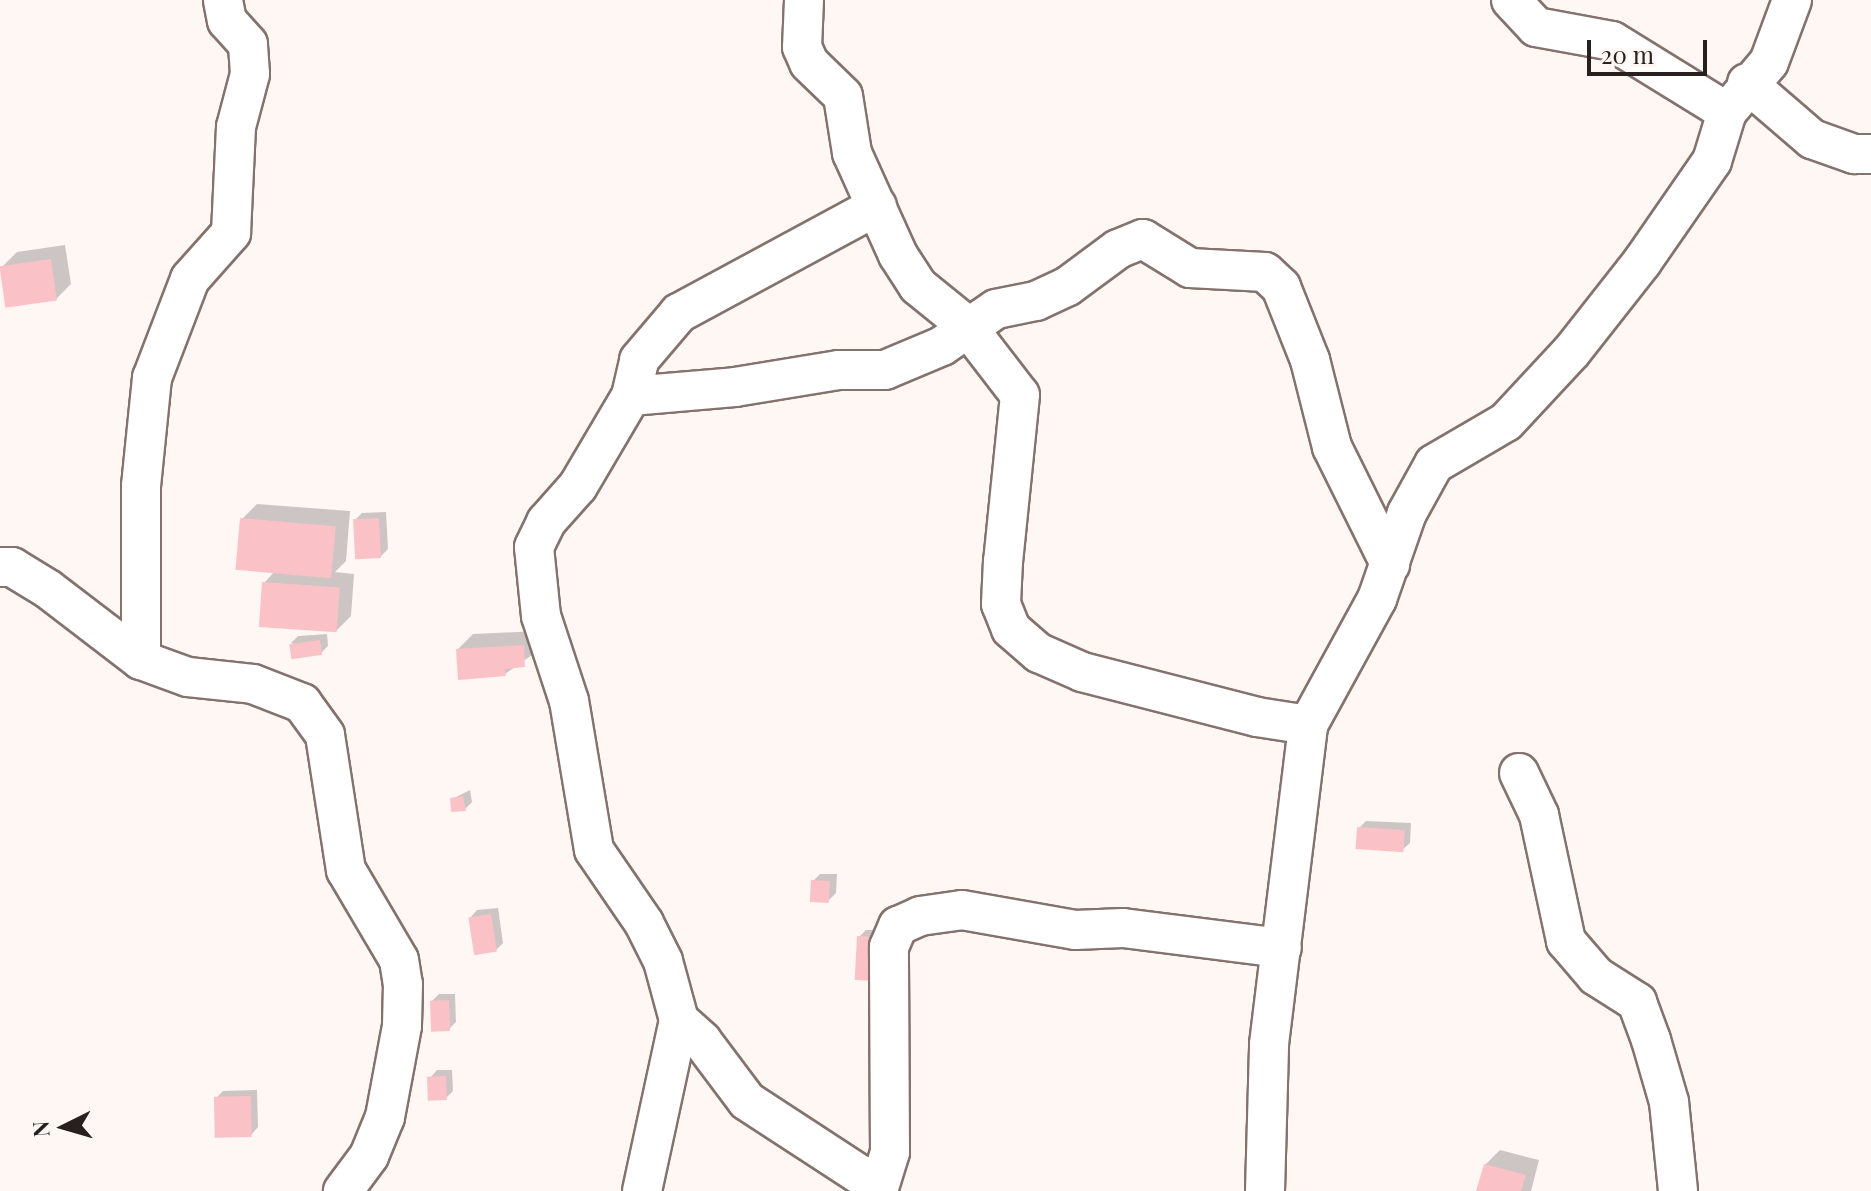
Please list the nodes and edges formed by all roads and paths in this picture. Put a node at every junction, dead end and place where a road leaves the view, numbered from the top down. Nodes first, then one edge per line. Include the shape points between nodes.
1 (223, 0) edge
2 (804, 0) edge
3 (1511, 0) edge
4 (1792, 0) edge
5 (1737, 98) junction
6 (1871, 154) edge
7 (877, 206) junction
8 (966, 325) junction
9 (631, 396) junction
10 (1390, 564) junction
11 (0, 567) edge
12 (141, 660) junction
13 (1308, 725) junction
14 (1519, 773) dead end
15 (1282, 948) junction
16 (679, 1020) junction
17 (877, 1188) edge
18 (343, 1191) edge
19 (642, 1191) edge
20 (1265, 1191) edge
21 (1678, 1191) edge

1 - 12 street via 227,21 248,44 250,74 236,127 231,233 190,279 152,378 141,486
2 - 7 street via 802,47 809,63 843,96 852,153
3 - 5 street via 1536,27 1612,41
4 - 5 street via 1769,62
5 - 6 street via 1812,139 1854,154
5 - 10 street via 1712,161 1572,351 1506,422 1434,464 1407,513
7 - 8 street via 918,286
7 - 9 street via 679,313 639,360
8 - 9 street via 942,346 885,370 839,370
8 - 10 street via 996,309 1048,297 1118,249 1143,239 1190,268 1265,272 1281,287 1294,312 1332,447
8 - 13 street via 1020,395 1002,575 1001,604 1011,629 1039,653 1082,672
9 - 16 street via 578,486 546,522 534,547 533,573 569,701 594,850 663,961
10 - 13 street via 1333,687
11 - 12 street via 12,567 48,589
12 - 18 street via 188,677 253,684 302,703 325,735 346,870 399,960 403,984 402,1026 385,1117 369,1156
13 - 15 street
14 - 21 street via 1539,815 1566,941 1596,976 1637,1002 1642,1015 1669,1102
15 - 17 street via 1123,928 1075,930 962,910 920,916 898,926 889,947 890,1152
15 - 20 street via 1269,1044
16 - 17 street via 702,1041 747,1101
16 - 19 street

